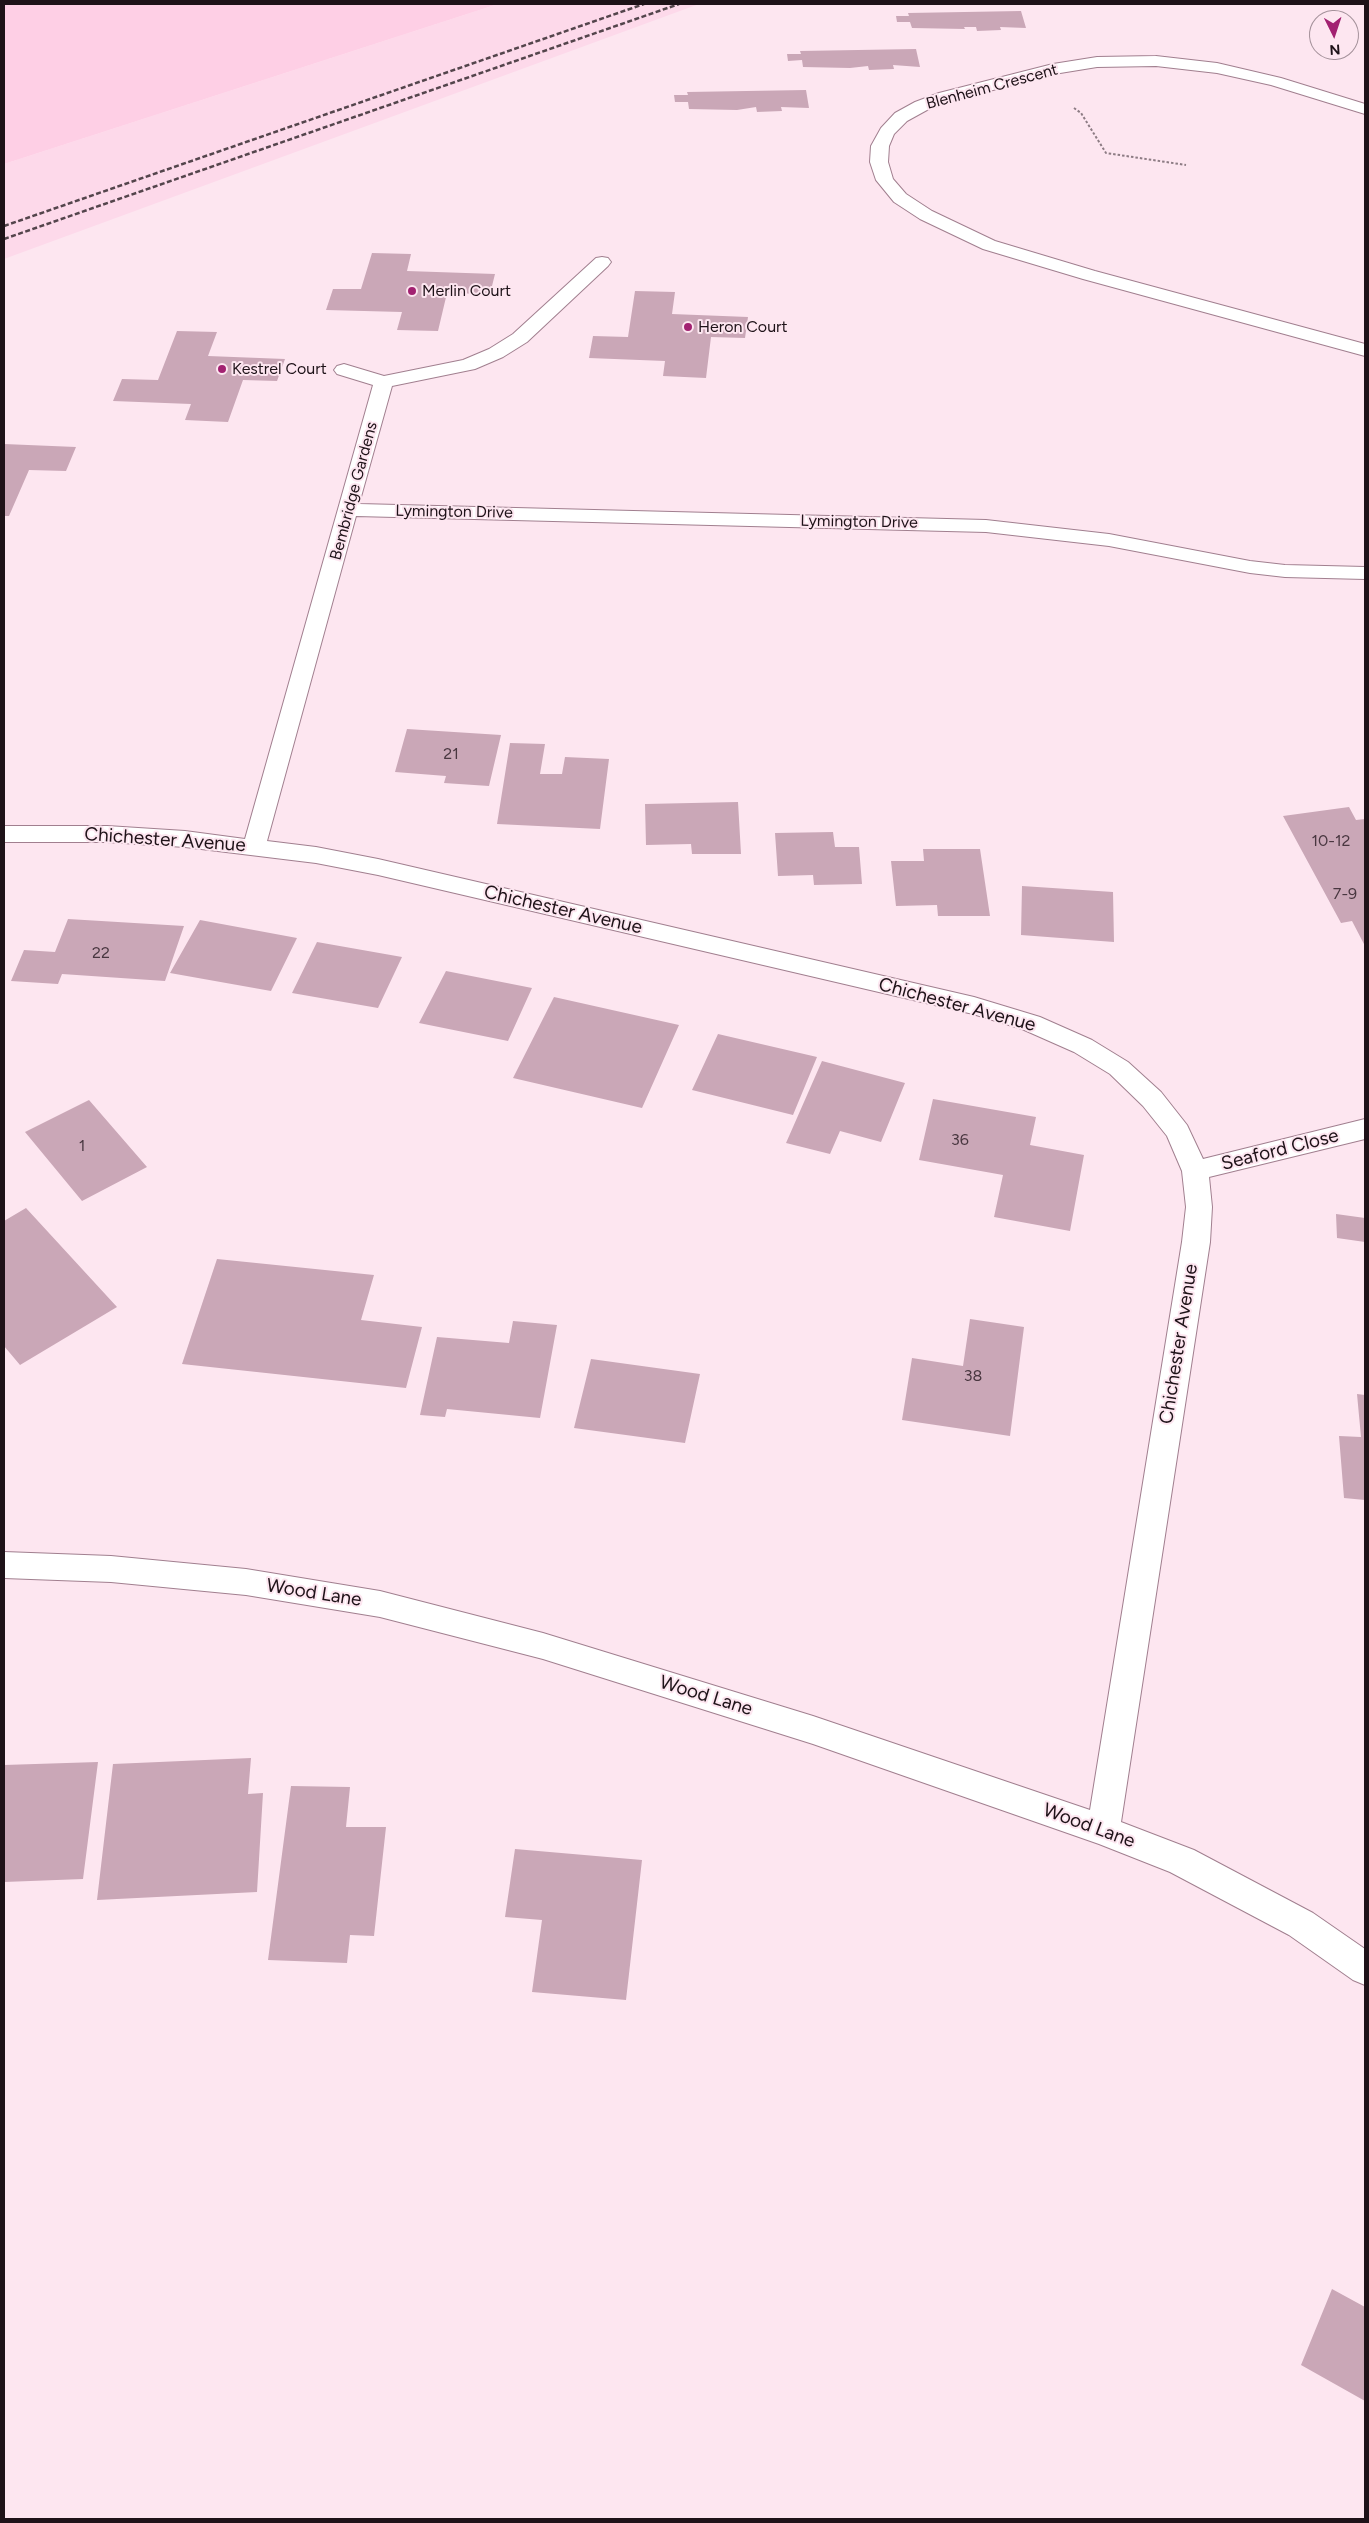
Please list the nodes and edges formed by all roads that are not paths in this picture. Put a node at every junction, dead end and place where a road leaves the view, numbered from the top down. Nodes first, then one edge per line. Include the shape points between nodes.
1 (1365, 109) edge
2 (602, 262) dead end
3 (1365, 350) edge
4 (344, 370) dead end
5 (383, 382) junction
6 (349, 510) junction
7 (1365, 573) edge
8 (4, 834) edge
9 (254, 847) junction
10 (1365, 1129) edge
11 (1195, 1171) junction
12 (4, 1565) edge
13 (1103, 1830) junction
14 (1365, 1969) edge

1 - 3 street, Blenheim Crescent via 1275,81 1185,63 1098,62 945,97 901,118 887,132 880,146 879,162 885,180 900,198 926,215 1006,250 1089,276
2 - 5 street via 520,338 496,353 468,365
4 - 5 street
5 - 6 street, Bembridge Gardens
6 - 7 street, Lymington Drive via 986,526 1109,540 1276,570
6 - 9 street, Bembridge Gardens
8 - 9 street, Chichester Avenue via 107,834
9 - 11 street, Chichester Avenue via 378,867 974,1006 1031,1023 1083,1046 1119,1068 1152,1099 1178,1132
10 - 11 street, Seaford Close
11 - 13 street, Chichester Avenue via 1199,1207 1196,1242
12 - 13 street, Wood Lane via 111,1569 246,1582 380,1604 543,1646 785,1721
13 - 14 street, Wood Lane via 1182,1861 1302,1924

